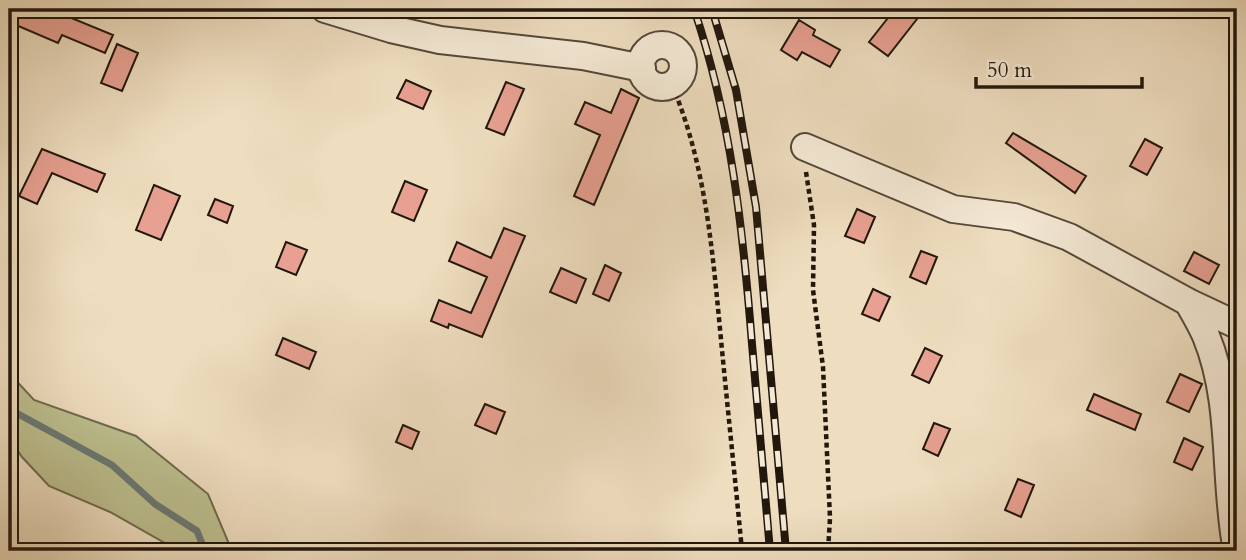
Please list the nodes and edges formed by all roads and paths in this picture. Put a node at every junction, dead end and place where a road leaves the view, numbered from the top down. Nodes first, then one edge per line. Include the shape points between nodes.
1 (325, 9) edge
2 (642, 68) junction
3 (672, 85) junction
4 (805, 148) joint
5 (1188, 302) junction
6 (1237, 325) edge
7 (742, 551) edge
8 (828, 551) edge
9 (1237, 551) edge

1 - 2 street via 440,40 583,56
2 - 3 street via 652,85
2 - 3 street via 650,50 670,47 683,63 681,76
3 - 7 path via 703,188
4 - 5 street via 953,209 1014,218 1069,237
4 - 8 path via 814,225 813,290 823,367
5 - 6 street
5 - 9 street via 1206,336 1223,401

